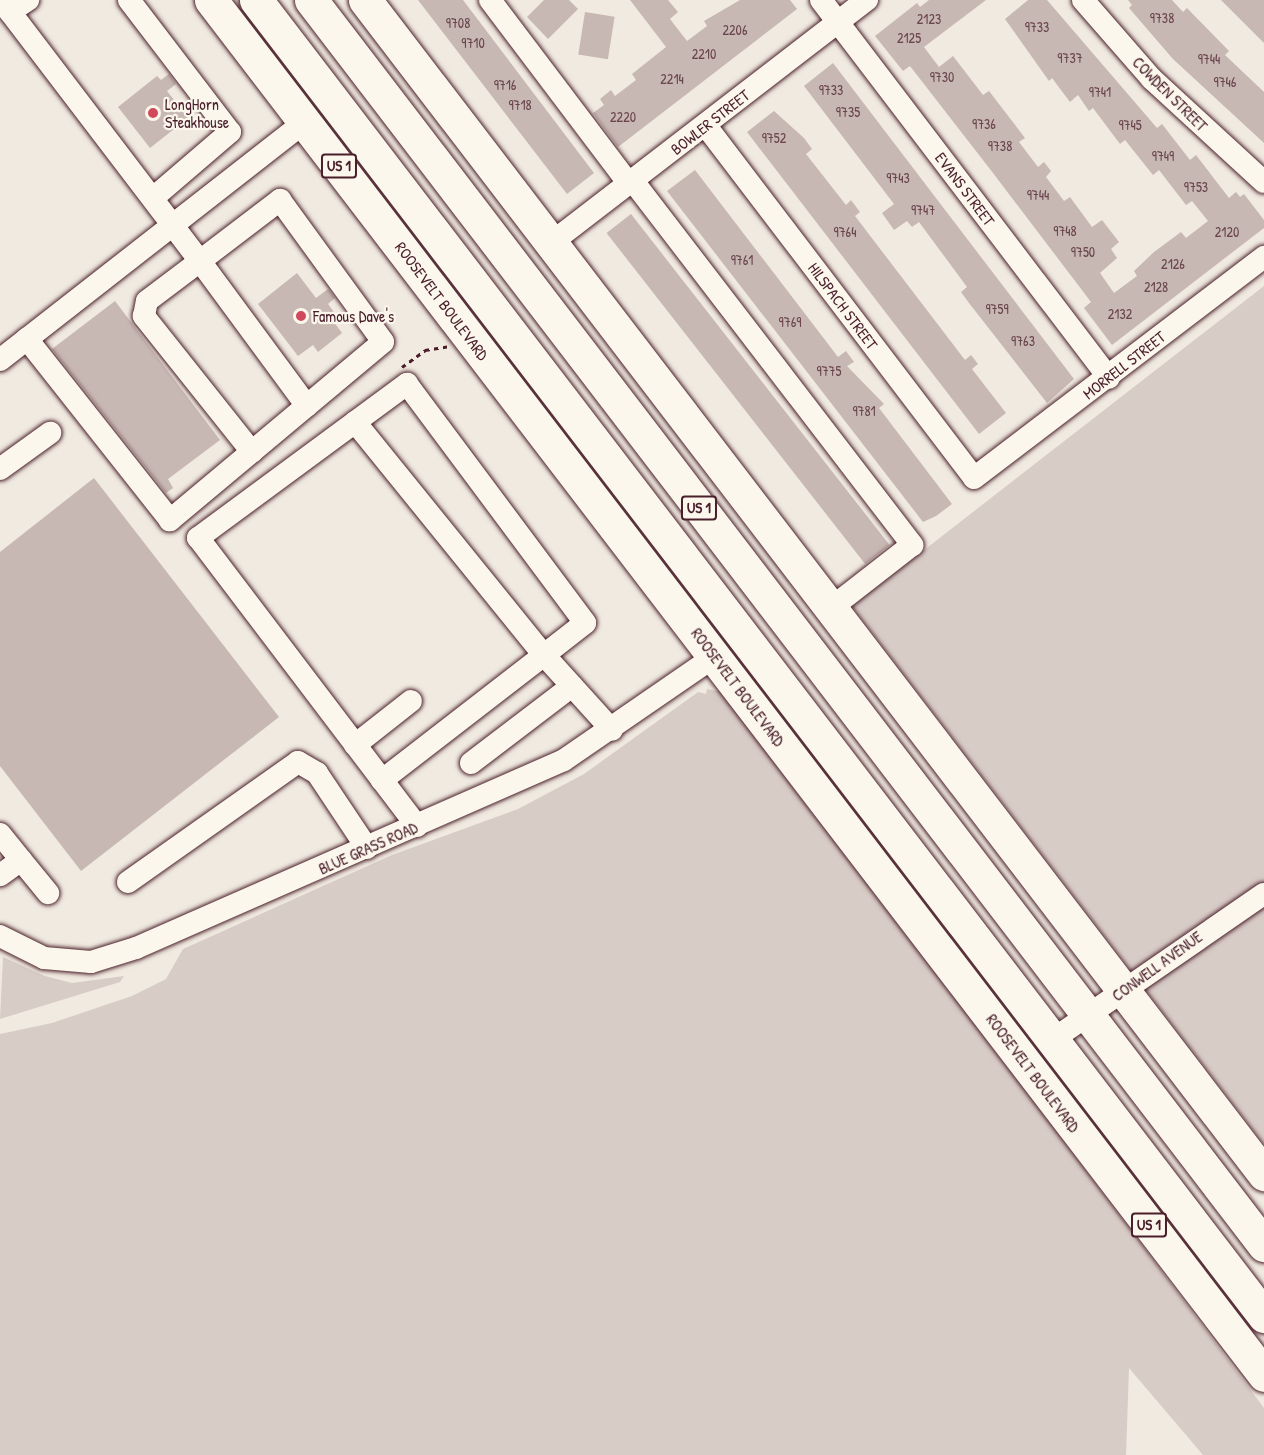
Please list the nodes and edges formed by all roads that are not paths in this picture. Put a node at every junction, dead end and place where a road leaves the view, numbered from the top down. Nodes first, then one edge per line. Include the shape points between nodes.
1 (129, 0) edge
2 (211, 0) edge
3 (256, 0) edge
4 (311, 0) edge
5 (365, 0) edge
6 (490, 0) edge
7 (821, 0) edge
8 (867, 0) edge
9 (1083, 0) edge
10 (13, 4) edge
11 (838, 22) junction
12 (326, 91) junction
13 (305, 122) junction
14 (706, 126) junction
15 (631, 182) junction
16 (1264, 182) edge
17 (153, 198) junction
18 (174, 225) junction
19 (393, 237) junction
20 (551, 243) junction
21 (1264, 256) edge
22 (200, 261) junction
23 (27, 339) junction
24 (0, 360) edge
25 (1109, 378) junction
26 (307, 406) junction
27 (356, 422) junction
28 (50, 433) dead end
29 (252, 452) junction
30 (0, 469) edge
31 (982, 472) joint
32 (831, 608) junction
33 (544, 655) junction
34 (714, 657) junction
35 (572, 686) junction
36 (411, 701) dead end
37 (612, 730) junction
38 (355, 745) junction
39 (471, 763) dead end
40 (382, 780) junction
41 (417, 826) junction
42 (0, 834) edge
43 (367, 848) junction
44 (21, 860) junction
45 (0, 875) edge
46 (128, 882) dead end
47 (48, 893) dead end
48 (1264, 894) edge
49 (0, 936) edge
50 (1123, 991) junction
51 (1088, 1015) junction
52 (1053, 1040) junction
53 (1264, 1174) edge
54 (1264, 1245) edge
55 (1264, 1316) edge
56 (1264, 1375) edge

1 - 17 street via 230,132
2 - 13 highway, ROOSEVELT BOULEVARD / US 1
3 - 12 highway, US 1
4 - 51 highway, US 1
5 - 20 highway, US 1
6 - 15 street
7 - 11 street, EVANS STREET
8 - 11 street, BOWLER STREET
9 - 16 street, COWDEN STREET via 1152,78
10 - 17 street
11 - 14 street, BOWLER STREET
11 - 25 street, EVANS STREET
12 - 19 highway
12 - 52 highway, US 1
13 - 18 street
13 - 19 highway, ROOSEVELT BOULEVARD / US 1
14 - 15 street, BOWLER STREET
14 - 31 street, HILSPACH STREET via 974,478
15 - 20 street, BOWLER STREET
15 - 32 street via 912,545
17 - 18 street
18 - 22 street
18 - 23 street
19 - 34 highway, ROOSEVELT BOULEVARD / US 1
20 - 32 highway, US 1
21 - 25 street, MORRELL STREET
22 - 26 street
22 - 26 street via 280,200 383,342
22 - 29 street via 147,301 144,316
23 - 24 street
23 - 29 street via 170,520
25 - 31 street, MORRELL STREET
26 - 29 street
27 - 33 street
27 - 33 street via 408,384 585,623
27 - 38 street via 198,538
28 - 30 street
32 - 50 highway, US 1
33 - 35 street
33 - 40 street
34 - 37 street, BLUE GRASS ROAD
34 - 56 highway, ROOSEVELT BOULEVARD / US 1
35 - 37 street
35 - 39 street
36 - 38 street
37 - 41 street, BLUE GRASS ROAD via 564,760
38 - 40 street
40 - 41 street
41 - 43 street, BLUE GRASS ROAD
42 - 44 street
43 - 46 street via 317,773 298,762
43 - 49 street, BLUE GRASS ROAD via 136,948 91,962 44,958
44 - 45 street
44 - 47 street
48 - 50 street, CONWELL AVENUE
50 - 51 street, CONWELL AVENUE
50 - 53 highway, US 1
51 - 52 street, CONWELL AVENUE
51 - 54 highway, US 1
52 - 55 highway, US 1

